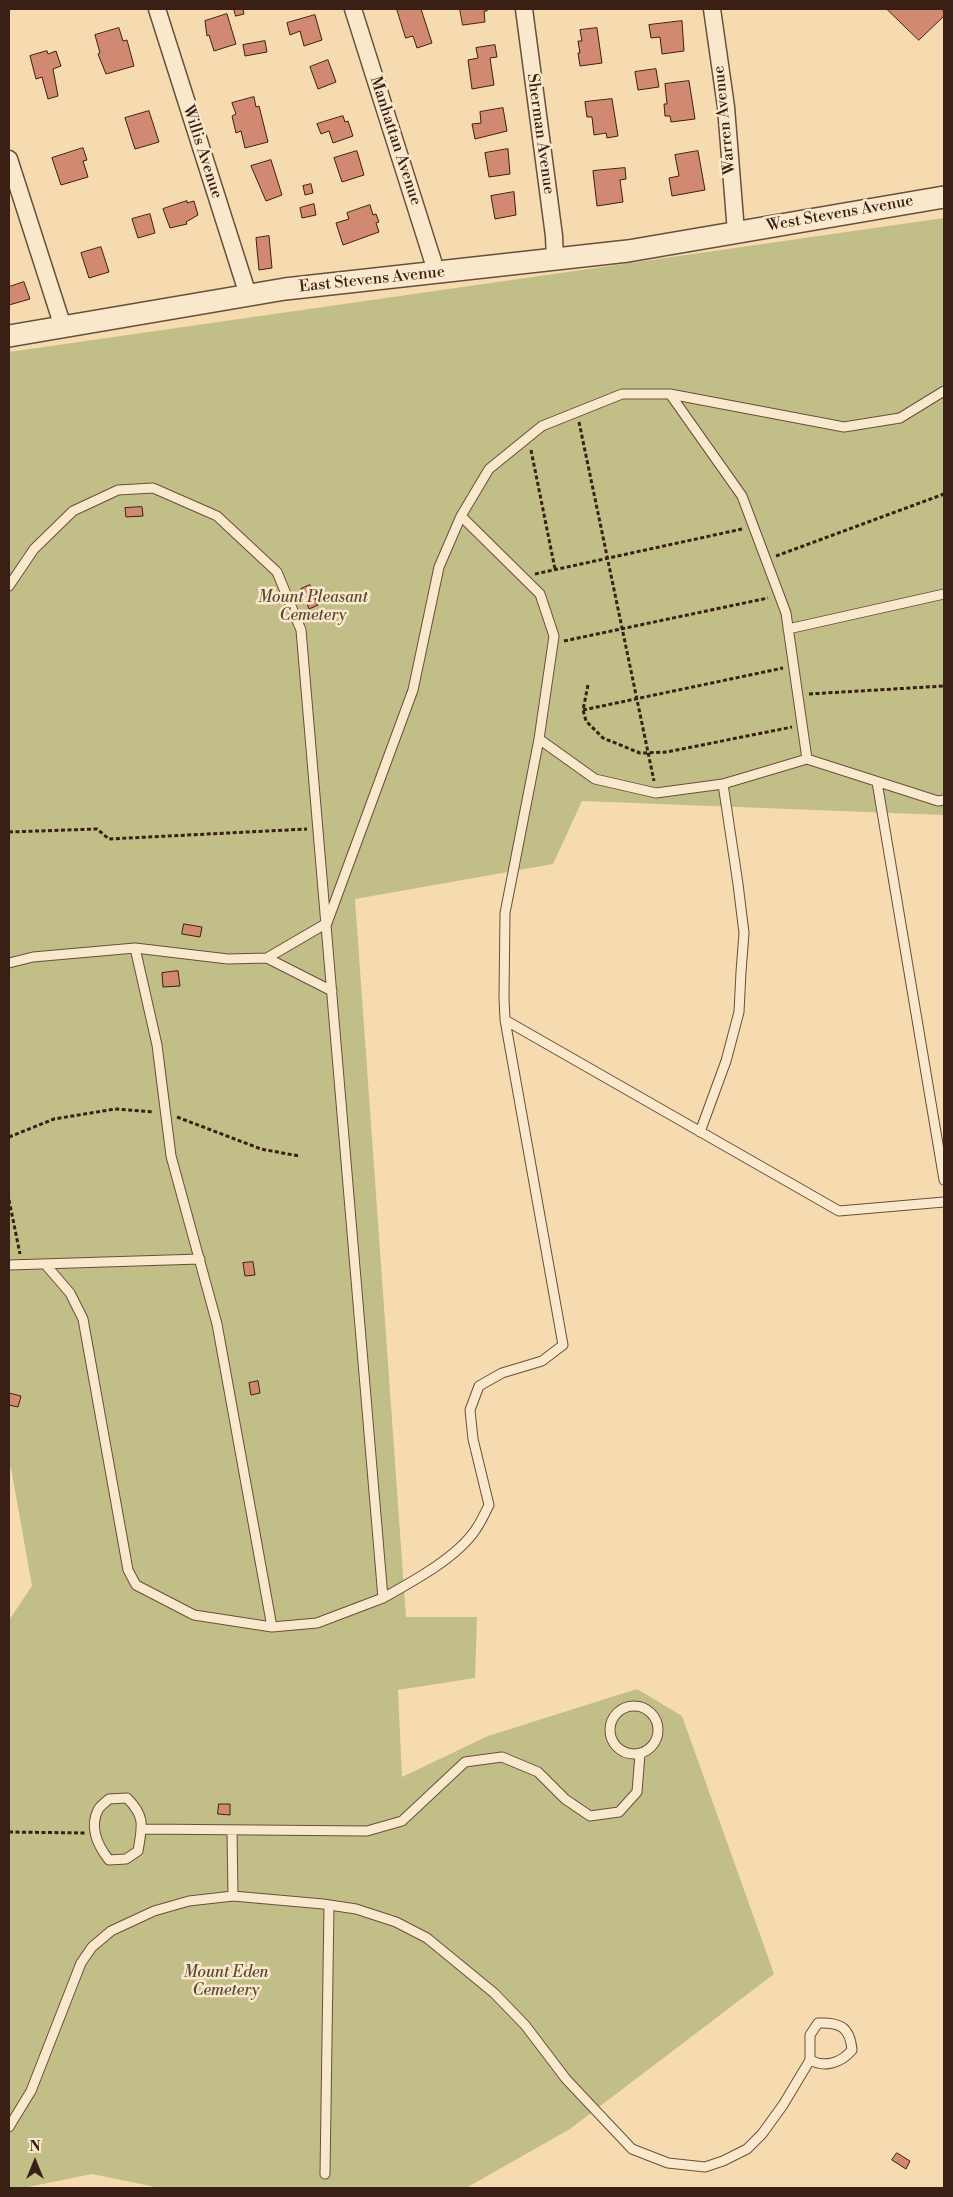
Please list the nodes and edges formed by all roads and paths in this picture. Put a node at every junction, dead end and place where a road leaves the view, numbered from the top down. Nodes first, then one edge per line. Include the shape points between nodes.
1 (157, 9) edge
2 (353, 9) edge
3 (524, 9) edge
4 (712, 9) edge
5 (9, 159) edge
6 (944, 197) edge
7 (736, 232) junction
8 (555, 260) junction
9 (437, 274) junction
10 (248, 295) junction
11 (63, 327) junction
12 (9, 336) edge
13 (944, 392) edge
14 (670, 394) junction
15 (576, 412) junction
16 (528, 437) junction
17 (944, 494) edge
18 (461, 516) junction
19 (754, 527) junction
20 (607, 558) junction
21 (766, 560) junction
22 (555, 570) junction
23 (522, 576) junction
24 (9, 586) edge
25 (944, 594) edge
26 (780, 596) junction
27 (622, 628) junction
28 (788, 629) junction
29 (553, 643) junction
30 (794, 665) junction
31 (588, 684) dead end
32 (944, 686) edge
33 (798, 695) junction
34 (637, 698) junction
35 (583, 710) junction
36 (802, 725) junction
37 (539, 739) junction
38 (648, 752) junction
39 (807, 760) junction
40 (876, 782) junction
41 (723, 784) junction
42 (656, 792) junction
43 (944, 800) edge
44 (318, 829) junction
45 (9, 832) edge
46 (327, 923) junction
47 (135, 948) junction
48 (267, 958) junction
49 (9, 963) edge
50 (332, 990) junction
51 (505, 1020) junction
52 (700, 1132) junction
53 (944, 1180) edge
54 (9, 1200) edge
55 (944, 1202) edge
56 (200, 1259) junction
57 (45, 1264) junction
58 (9, 1265) edge
59 (23, 1265) junction
60 (383, 1598) junction
61 (272, 1627) junction
62 (640, 1754) junction
63 (142, 1829) junction
64 (232, 1830) junction
65 (9, 1832) edge
66 (96, 1833) junction
67 (233, 1896) junction
68 (330, 1905) junction
69 (810, 2060) junction
70 (9, 2128) edge
71 (325, 2174) dead end

1 - 10 street, Willis Avenue
2 - 9 street, Manhattan Avenue
3 - 8 street, Sherman Avenue
4 - 7 street, Warren Avenue via 726,107
5 - 11 street
6 - 7 street, West Stevens Avenue
7 - 8 street, East Stevens Avenue
8 - 9 street, East Stevens Avenue
9 - 10 street, East Stevens Avenue
10 - 11 street, East Stevens Avenue
11 - 12 street, East Stevens Avenue
13 - 14 lane via 900,418 844,427
14 - 15 lane via 622,394
14 - 19 lane via 742,496
15 - 16 lane via 542,426
15 - 20 path
16 - 18 lane via 489,469
16 - 22 path
17 - 21 path
18 - 23 lane
18 - 46 lane via 439,567 413,690
19 - 20 path
19 - 21 lane
20 - 22 path
20 - 27 path
21 - 26 lane
22 - 23 path
23 - 29 lane via 540,594 554,636
24 - 44 lane via 34,549 73,512 118,490 153,488 217,516 276,572 301,630
25 - 28 lane
26 - 27 path
26 - 28 lane
27 - 29 path
27 - 34 path
28 - 30 lane
29 - 37 lane
30 - 33 lane
30 - 34 path
31 - 35 path
32 - 33 path
33 - 36 lane
34 - 35 path
34 - 38 path
35 - 38 path via 586,721 603,738 640,753
36 - 38 path via 667,752
36 - 39 lane
37 - 42 lane via 595,779
37 - 51 lane via 505,913
38 - 42 path
39 - 40 lane
39 - 41 lane
40 - 43 lane via 938,801
40 - 53 lane
41 - 42 lane
41 - 52 lane via 744,933 739,1012 726,1061
44 - 45 path via 108,839 97,830
44 - 46 lane
46 - 48 lane
46 - 50 lane
47 - 48 lane via 228,959
47 - 49 lane via 33,957
47 - 56 lane via 157,1045 171,1156
48 - 50 lane
50 - 60 lane
51 - 52 lane
51 - 60 lane via 563,1345 542,1361 502,1373 479,1386 470,1410 473,1440 489,1505 476,1530 451,1554 428,1572
52 - 55 lane via 839,1211
54 - 59 path
56 - 57 lane
56 - 61 lane via 217,1324
57 - 59 lane
57 - 61 lane via 70,1294 83,1319 128,1570 136,1586 194,1615
58 - 59 lane
60 - 61 lane via 318,1623
62 - 62 lane via 621,1750 610,1735 612,1719 629,1705 648,1709 658,1724 654,1745
62 - 64 lane via 637,1792 619,1812 590,1816 566,1799 538,1772 502,1757 465,1762 402,1821 367,1831
63 - 64 lane
63 - 66 lane via 138,1851 126,1859 108,1860 97,1846
63 - 66 lane via 138,1810 127,1798 109,1799 98,1810
64 - 67 lane
65 - 66 path
67 - 68 lane
67 - 70 lane via 189,1901 154,1911 111,1931 92,1947 81,1963 31,2091
68 - 69 lane via 396,1922 427,1938 500,1999 525,2025 566,2079 632,2149 668,2163 705,2167 747,2149 784,2105
68 - 71 lane
69 - 69 lane via 810,2036 818,2023 834,2023 846,2030 852,2050 844,2059 817,2064

